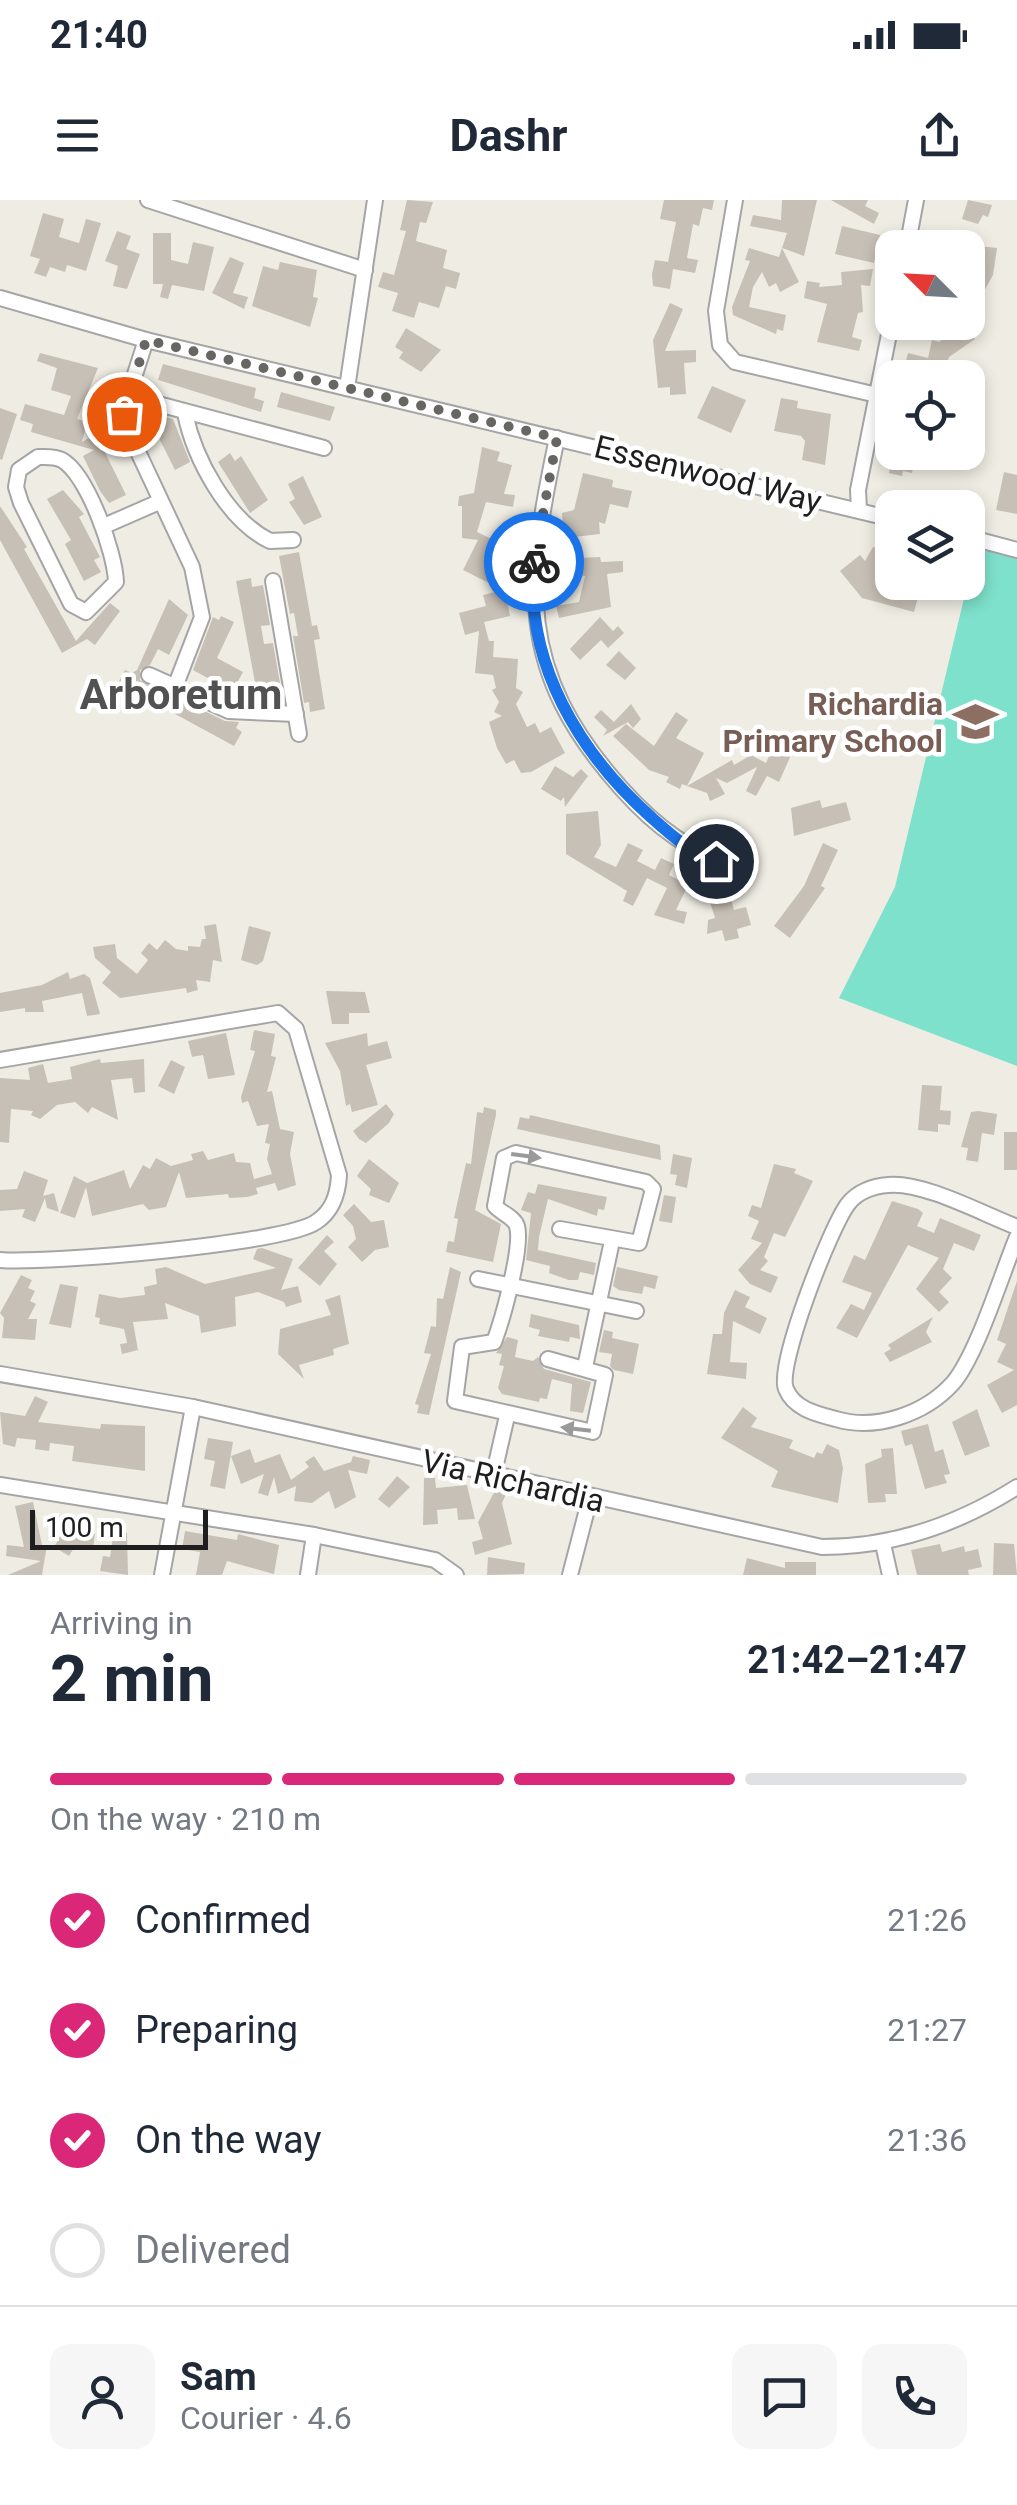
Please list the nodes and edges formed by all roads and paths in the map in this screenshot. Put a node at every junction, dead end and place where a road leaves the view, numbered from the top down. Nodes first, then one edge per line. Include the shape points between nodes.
1 (148, 200) edge
2 (376, 200) edge
3 (735, 200) edge
4 (916, 200) edge
5 (910, 230) edge
6 (365, 270) junction
7 (0, 298) edge
8 (146, 340) junction
9 (346, 388) junction
10 (875, 394) edge
11 (128, 396) junction
12 (875, 409) edge
13 (185, 413) junction
14 (557, 438) junction
15 (324, 448) dead end
16 (159, 502) junction
17 (860, 510) junction
18 (875, 514) edge
19 (104, 526) junction
20 (292, 540) dead end
21 (985, 542) edge
22 (1017, 550) edge
23 (273, 581) dead end
24 (150, 675) dead end
25 (175, 686) junction
26 (296, 714) junction
27 (299, 734) dead end
28 (741, 865) dead end
29 (0, 1060) edge
30 (1017, 1227) edge
31 (560, 1229) dead end
32 (1017, 1236) edge
33 (612, 1241) junction
34 (0, 1260) edge
35 (478, 1278) dead end
36 (508, 1286) junction
37 (599, 1304) junction
38 (636, 1311) dead end
39 (548, 1359) dead end
40 (585, 1366) junction
41 (0, 1374) edge
42 (193, 1407) junction
43 (508, 1416) junction
44 (494, 1476) junction
45 (0, 1485) edge
46 (1017, 1487) edge
47 (590, 1498) junction
48 (172, 1512) junction
49 (314, 1534) junction
50 (882, 1544) junction
51 (162, 1575) edge
52 (308, 1575) edge
53 (456, 1575) edge
54 (570, 1575) edge
55 (890, 1575) edge

1 - 6 street
2 - 6 street
3 - 10 street via 716,311 720,344 735,362
4 - 5 street
6 - 9 street
7 - 8 street, Essenwood Way
8 - 9 street, Essenwood Way
8 - 11 street
9 - 14 street, Essenwood Way
11 - 13 street
11 - 16 street via 128,436
12 - 17 street
13 - 15 street
13 - 20 street via 198,456 243,519 270,541
14 - 17 street, Essenwood Way
14 - 28 street via 533,569 541,648 555,690 596,760 631,799 702,856
16 - 19 street
16 - 25 street via 192,566 202,617
17 - 18 street, Essenwood Way
19 - 19 street via 67,464 49,457 25,462 16,487 21,503 78,611 90,610 114,586
21 - 22 street
23 - 26 street
24 - 25 street
25 - 26 street via 243,714
26 - 27 street
29 - 34 street via 278,1013 296,1028 338,1175 336,1198 325,1215 292,1232 100,1257
30 - 32 street via 912,1187 862,1192 840,1217 788,1348 788,1394 802,1408 862,1424 895,1419 940,1394 966,1360
31 - 33 street
36 -> 33 street via 518,1231 493,1198 501,1164 511,1153 649,1184 644,1236 634,1244
33 - 37 street
35 - 36 street
36 - 37 street
36 - 43 street via 494,1342 462,1347 453,1396 460,1404
37 - 38 street
37 - 40 street
39 - 40 street
40 -> 43 street via 605,1375 593,1432
41 - 42 street, Via Richardia
42 - 44 street, Via Richardia
42 - 48 street
43 - 44 street
44 - 47 street, Via Richardia
45 - 48 street
46 - 50 street, Via Richardia via 958,1522
47 - 50 street, Via Richardia via 790,1543
47 - 54 street
48 - 49 street
48 - 51 street
49 - 52 street
49 - 53 street via 434,1560
50 - 55 street

